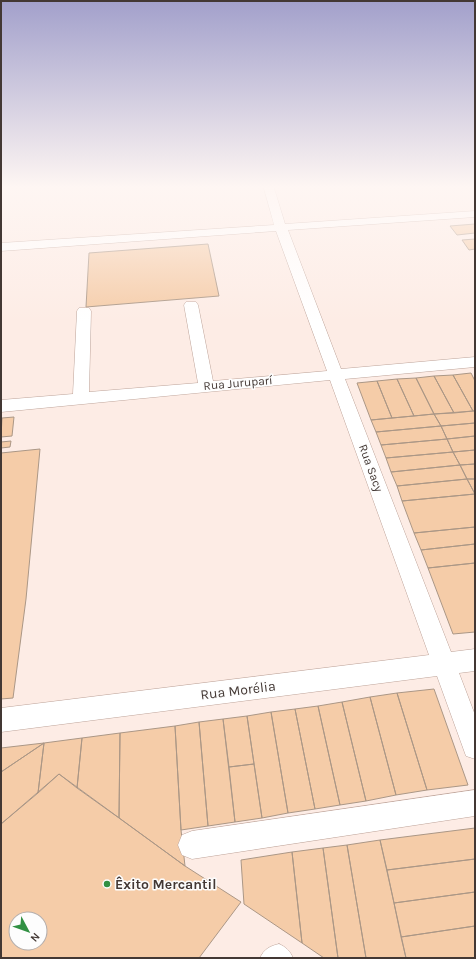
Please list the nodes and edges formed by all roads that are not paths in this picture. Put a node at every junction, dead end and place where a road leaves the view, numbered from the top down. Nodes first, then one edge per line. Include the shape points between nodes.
1 (211, 233) edge
2 (283, 233) edge
3 (1, 247) edge
4 (190, 305) dead end
5 (84, 312) dead end
6 (472, 367) edge
7 (336, 374) junction
8 (206, 386) junction
9 (81, 398) junction
10 (1, 406) edge
11 (475, 660) edge
12 (443, 663) junction
13 (1, 720) edge
14 (475, 747) edge
15 (475, 803) edge
16 (192, 845) dead end
17 (268, 958) edge
18 (285, 958) edge

1 - 3 street
2 - 7 street, Rua Sacy
4 - 8 street
5 - 9 street
6 - 7 street, Rua Juruparí
7 - 8 street, Rua Juruparí
7 - 12 street, Rua Sacy
8 - 9 street, Rua Juruparí
9 - 10 street, Rua Juruparí
11 - 12 street, Rua Morélia
12 - 13 street, Rua Morélia
12 - 14 street, Rua Sacy
15 - 16 street
17 - 18 lane via 279,952

